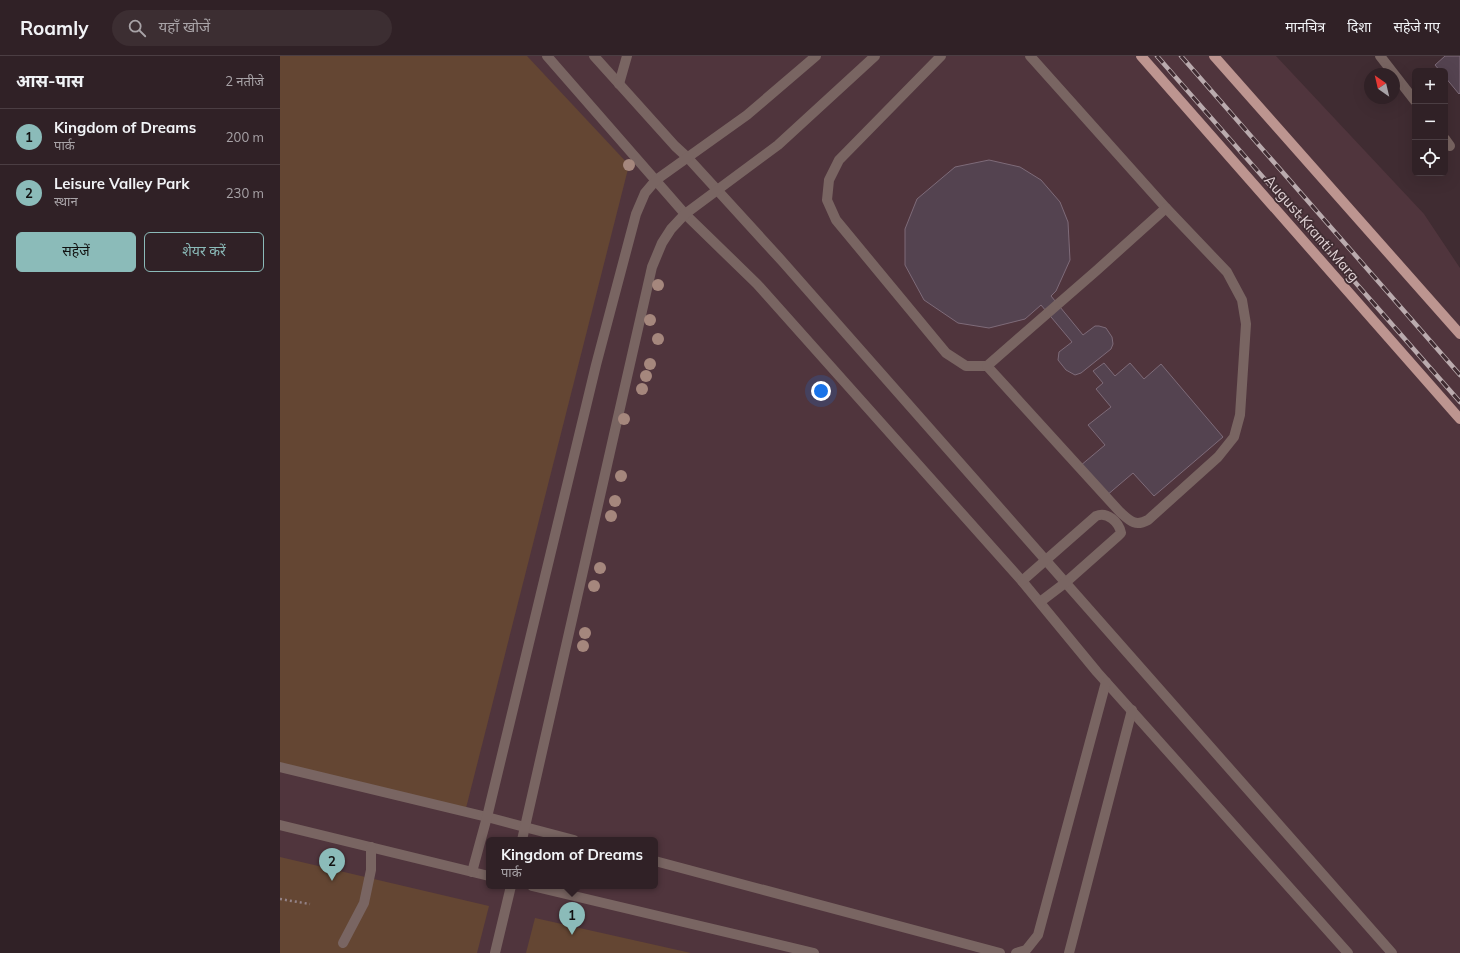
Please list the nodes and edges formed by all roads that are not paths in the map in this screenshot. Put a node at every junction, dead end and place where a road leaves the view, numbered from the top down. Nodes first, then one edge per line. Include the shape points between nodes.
1 (547, 56) edge
2 (594, 56) edge
3 (627, 56) edge
4 (816, 56) edge
5 (874, 56) edge
6 (941, 56) edge
7 (1030, 56) edge
8 (1141, 56) edge
9 (1214, 56) edge
10 (1380, 56) edge
11 (619, 84) junction
12 (1412, 97) edge
13 (688, 158) junction
14 (656, 180) junction
15 (717, 191) junction
16 (1166, 208) junction
17 (685, 214) junction
18 (1460, 334) edge
19 (987, 366) junction
20 (1460, 419) edge
21 (1117, 516) junction
22 (1046, 561) junction
23 (1022, 582) junction
24 (1065, 583) junction
25 (1040, 602) junction
26 (1106, 682) junction
27 (1132, 710) junction
28 (280, 767) edge
29 (487, 817) junction
30 (280, 825) edge
31 (526, 827) junction
32 (523, 837) edge
33 (563, 837) edge
34 (371, 847) junction
35 (658, 862) edge
36 (472, 872) junction
37 (486, 875) edge
38 (509, 889) edge
39 (545, 889) edge
40 (343, 942) dead end
41 (495, 953) edge
42 (814, 953) edge
43 (1000, 953) edge
44 (1016, 953) edge
45 (1069, 953) edge
46 (1348, 953) edge
47 (1392, 953) edge

1 - 14 street
2 - 11 street
3 - 11 street
4 - 13 street via 747,115
5 - 15 street via 778,146
6 - 19 street via 839,160 829,180 827,200 836,220 946,353 966,366
7 - 16 street
8 - 20 main road, August Kranti Marg
9 - 18 main road
10 - 12 street
11 - 13 street via 674,146
13 - 14 street
13 - 15 street
14 - 17 street
14 - 29 street via 645,194 636,214 624,259
15 - 17 street
15 - 22 street
16 - 19 street
16 - 21 street via 1227,272 1242,300 1246,324 1240,415 1234,437 1218,457 1148,520 1138,524
17 - 23 street via 757,284
17 - 31 street via 662,243 652,267
19 - 21 street
21 - 22 street via 1096,516
21 - 24 street via 1121,534
22 - 23 street
22 - 24 street
23 - 25 street
24 - 25 street
24 - 47 street
25 - 26 street
26 - 27 street
26 - 44 street via 1038,935 1026,950
27 - 45 street
27 - 46 street
28 - 29 street
29 - 31 street
29 - 36 street
30 - 34 street
31 - 32 street
31 - 33 street
34 - 36 street
34 - 40 street via 364,903
35 - 43 street
36 - 37 street
38 - 41 street
39 - 42 street

